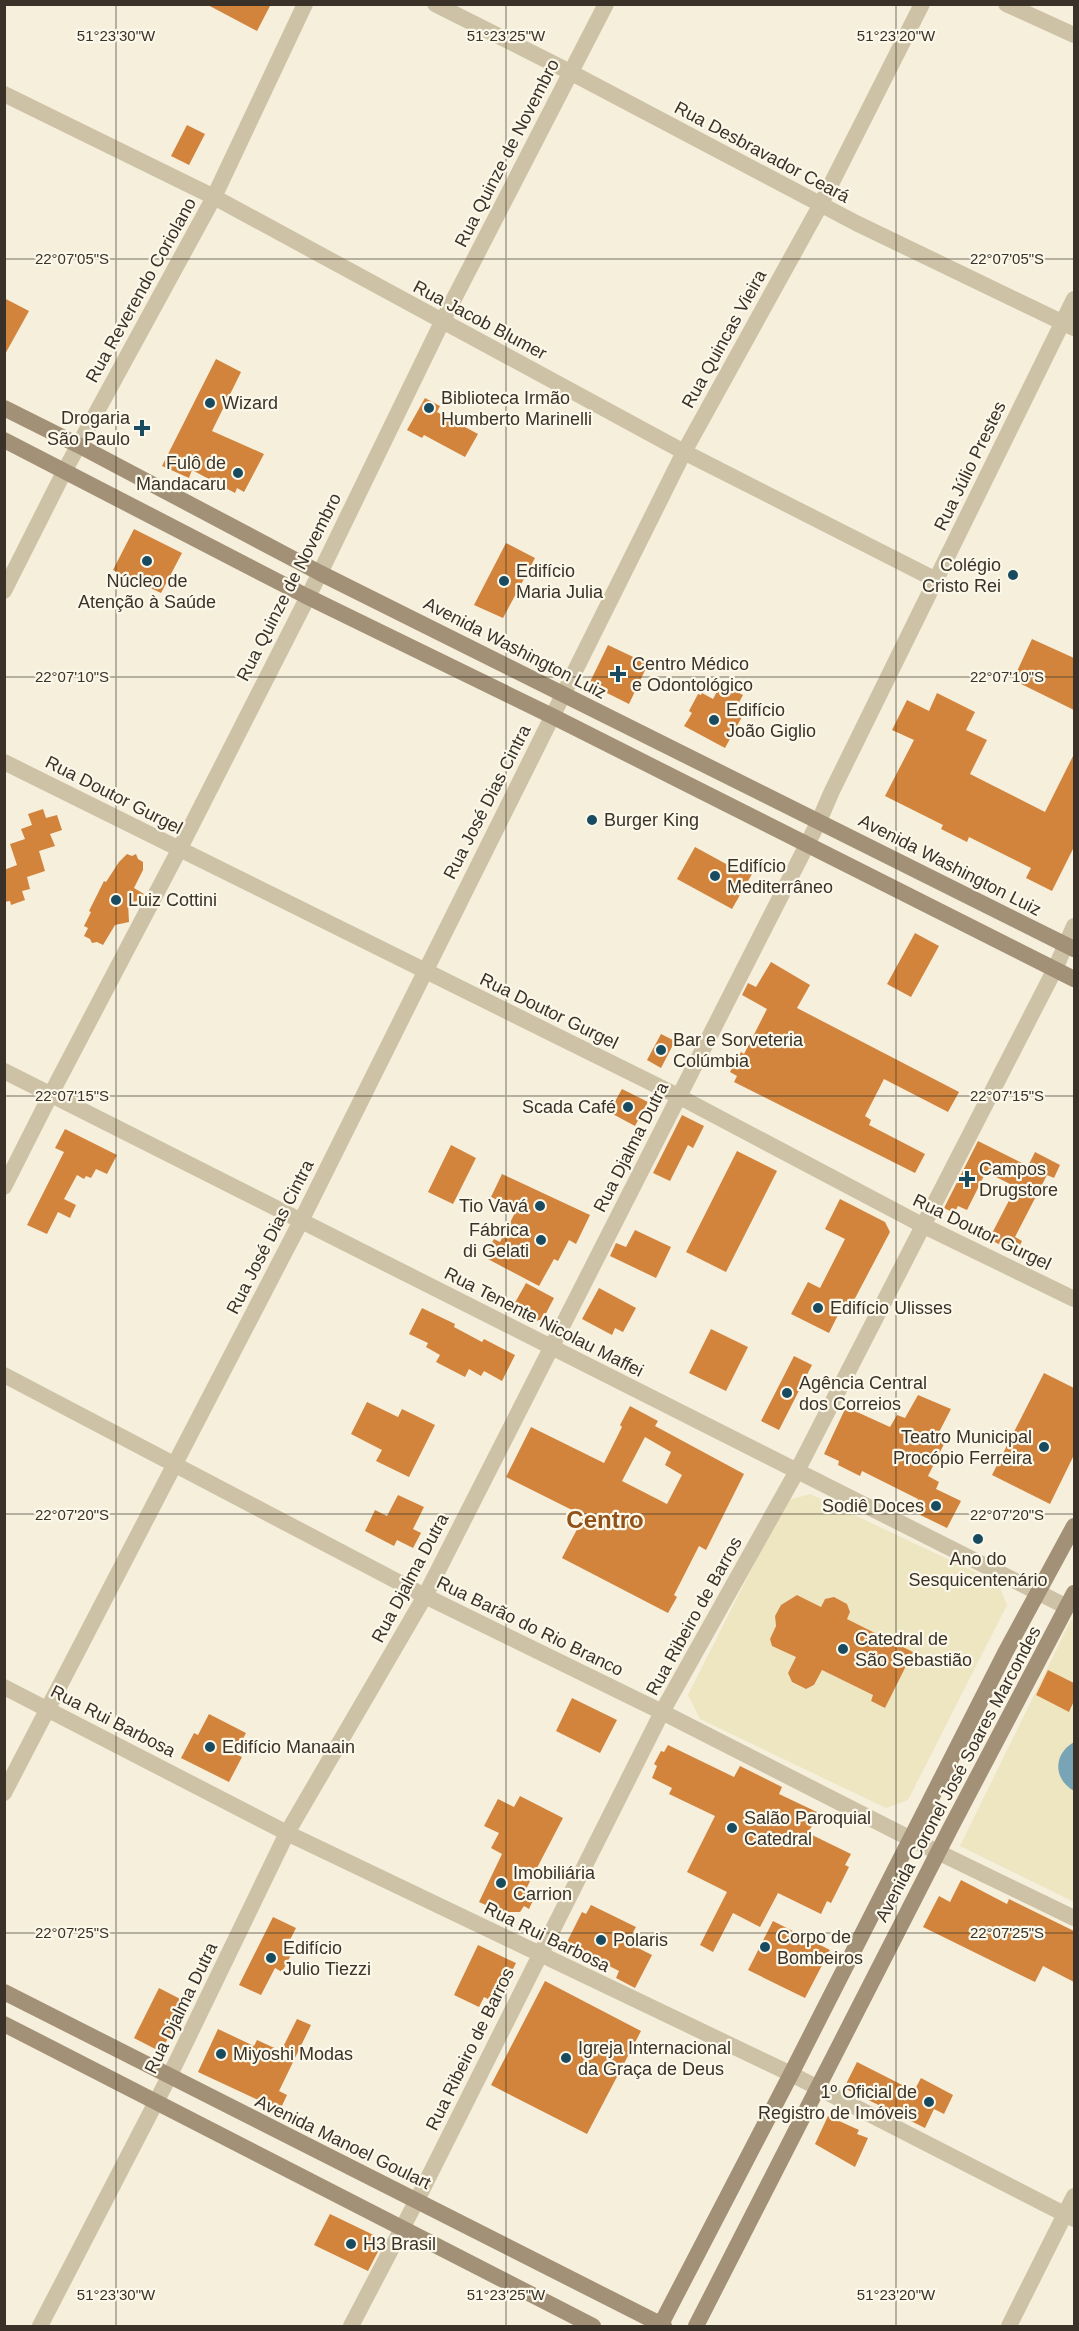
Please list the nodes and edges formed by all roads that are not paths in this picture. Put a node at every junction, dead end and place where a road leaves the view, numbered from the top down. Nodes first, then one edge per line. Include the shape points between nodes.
1 (305, 4) edge
2 (435, 4) edge
3 (606, 4) edge
4 (922, 4) edge
5 (1006, 4) edge
6 (1074, 35) edge
7 (570, 72) junction
8 (4, 94) edge
9 (214, 197) junction
10 (821, 204) junction
11 (1074, 299) edge
12 (442, 322) junction
13 (1068, 325) edge
14 (4, 408) edge
15 (4, 440) edge
16 (78, 445) junction
17 (684, 452) junction
18 (65, 470) junction
19 (320, 573) junction
20 (936, 580) junction
21 (4, 591) edge
22 (306, 596) junction
23 (562, 694) junction
24 (552, 716) junction
25 (4, 762) edge
26 (819, 821) junction
27 (807, 845) junction
28 (179, 850) junction
29 (1074, 926) edge
30 (1070, 947) edge
31 (1055, 969) junction
32 (424, 971) junction
33 (1074, 979) edge
34 (4, 1071) edge
35 (51, 1094) junction
36 (678, 1096) junction
37 (4, 1187) edge
38 (301, 1221) junction
39 (922, 1225) junction
40 (1074, 1299) edge
41 (552, 1348) junction
42 (4, 1375) edge
43 (174, 1466) junction
44 (797, 1471) junction
45 (1074, 1526) edge
46 (1040, 1593) junction
47 (425, 1596) junction
48 (1071, 1600) edge
49 (4, 1687) edge
50 (48, 1709) junction
51 (662, 1712) junction
52 (4, 1793) edge
53 (287, 1833) junction
54 (910, 1839) junction
55 (938, 1852) junction
56 (1074, 1918) edge
57 (539, 1954) junction
58 (4, 1992) edge
59 (4, 2024) edge
60 (791, 2074) junction
61 (169, 2077) junction
62 (817, 2087) junction
63 (156, 2101) junction
64 (1074, 2196) edge
65 (417, 2200) junction
66 (1070, 2216) edge
67 (402, 2229) junction
68 (40, 2326) edge
69 (351, 2326) edge
70 (593, 2326) edge
71 (661, 2326) edge
72 (696, 2326) edge
73 (1009, 2326) edge

1 - 9 street, Rua Reverendo Coriolano
2 - 7 street, Rua Desbravador Ceará
3 - 7 street, Rua Quinze de Novembro
4 - 10 street, Rua Quincas Vieira
5 - 6 street
7 - 10 street, Rua Desbravador Ceará
7 - 12 street, Rua Quinze de Novembro
8 - 9 street, Rua Jacob Blumer
9 - 12 street, Rua Jacob Blumer
9 - 16 street, Rua Reverendo Coriolano
10 - 13 street, Rua Desbravador Ceará
10 - 17 street, Rua Quincas Vieira
11 - 13 street, Rua Júlio Prestes
12 - 17 street, Rua Jacob Blumer
12 - 19 street, Rua Quinze de Novembro
13 - 20 street, Rua Júlio Prestes
14 - 16 main road, Avenida Washington Luiz
15 - 18 main road
16 - 18 street, Rua Reverendo Coriolano
16 - 19 main road, Avenida Washington Luiz
17 - 20 street, Rua Jacob Blumer
17 - 23 street, Rua Quincas Vieira
18 - 21 street, Rua Reverendo Coriolano
18 - 22 main road
19 - 22 street, Rua Quinze de Novembro
19 - 23 main road, Avenida Washington Luiz
20 - 26 street, Rua Júlio Prestes
22 - 24 main road
22 - 28 street, Rua Quinze de Novembro
23 - 24 street, Rua José Dias Cintra
23 - 26 main road, Avenida Washington Luiz
24 - 27 main road
24 - 32 street, Rua José Dias Cintra
25 - 28 street, Rua Doutor Gurgel
26 - 27 street, Rua Júlio Prestes
26 - 30 main road, Avenida Washington Luiz
27 - 31 main road
27 - 36 street, Rua Djalma Dutra
28 - 32 street, Rua Doutor Gurgel
28 - 35 street, Rua Quinze de Novembro
29 - 30 street, Rua Ribeiro de Barros
30 - 31 street, Rua Ribeiro de Barros
31 - 33 main road
31 - 39 street, Rua Ribeiro de Barros
32 - 36 street, Rua Doutor Gurgel
32 - 38 street, Rua José Dias Cintra
34 - 35 street, Rua Tenente Nicolau Maffei
35 - 37 street, Rua Quinze de Novembro
35 - 38 street, Rua Tenente Nicolau Maffei
36 - 39 street, Rua Doutor Gurgel
36 - 41 street, Rua Djalma Dutra
38 - 41 street, Rua Tenente Nicolau Maffei
38 - 43 street, Rua José Dias Cintra
39 - 40 street, Rua Doutor Gurgel
39 - 44 street, Rua Ribeiro de Barros
41 - 44 street, Rua Tenente Nicolau Maffei
41 - 47 street, Rua Djalma Dutra
42 - 43 street, Rua Barão do Rio Branco
43 - 47 street, Rua Barão do Rio Branco
43 - 50 street, Rua José Dias Cintra
44 - 46 street, Rua Tenente Nicolau Maffei
44 - 51 street, Rua Ribeiro de Barros
45 - 46 main road, Avenida Coronel José Soares Marcondes
46 - 48 street, Rua Tenente Nicolau Maffei
46 - 54 main road, Avenida Coronel José Soares Marcondes
47 - 51 street, Rua Barão do Rio Branco
47 - 53 street, Rua Djalma Dutra
48 - 55 main road, Avenida Coronel José Soares Marcondes
49 - 50 street, Rua Rui Barbosa
50 - 52 street, Rua José Dias Cintra
50 - 53 street, Rua Rui Barbosa
51 - 54 street, Rua Barão do Rio Branco
51 - 57 street, Rua Ribeiro de Barros
53 - 57 street, Rua Rui Barbosa
53 - 61 street, Rua Djalma Dutra
54 - 55 street, Rua Barão do Rio Branco
54 - 60 main road, Avenida Coronel José Soares Marcondes
55 - 56 street, Rua Barão do Rio Branco
55 - 62 main road, Avenida Coronel José Soares Marcondes
57 - 60 street, Rua Rui Barbosa
57 - 65 street, Rua Ribeiro de Barros
58 - 61 main road, Avenida Manoel Goulart
59 - 63 main road
60 - 62 street, Rua Rui Barbosa
60 - 71 main road, Avenida Coronel José Soares Marcondes
61 - 63 street, Rua Djalma Dutra
61 - 65 main road, Avenida Manoel Goulart
62 - 66 street, Rua Rui Barbosa
62 - 72 main road, Avenida Coronel José Soares Marcondes
63 - 67 main road
63 - 68 street, Rua Djalma Dutra
64 - 66 street
65 - 67 street, Rua Ribeiro de Barros
65 - 71 main road, Avenida Manoel Goulart
66 - 73 street
67 - 69 street, Rua Ribeiro de Barros
67 - 70 main road

